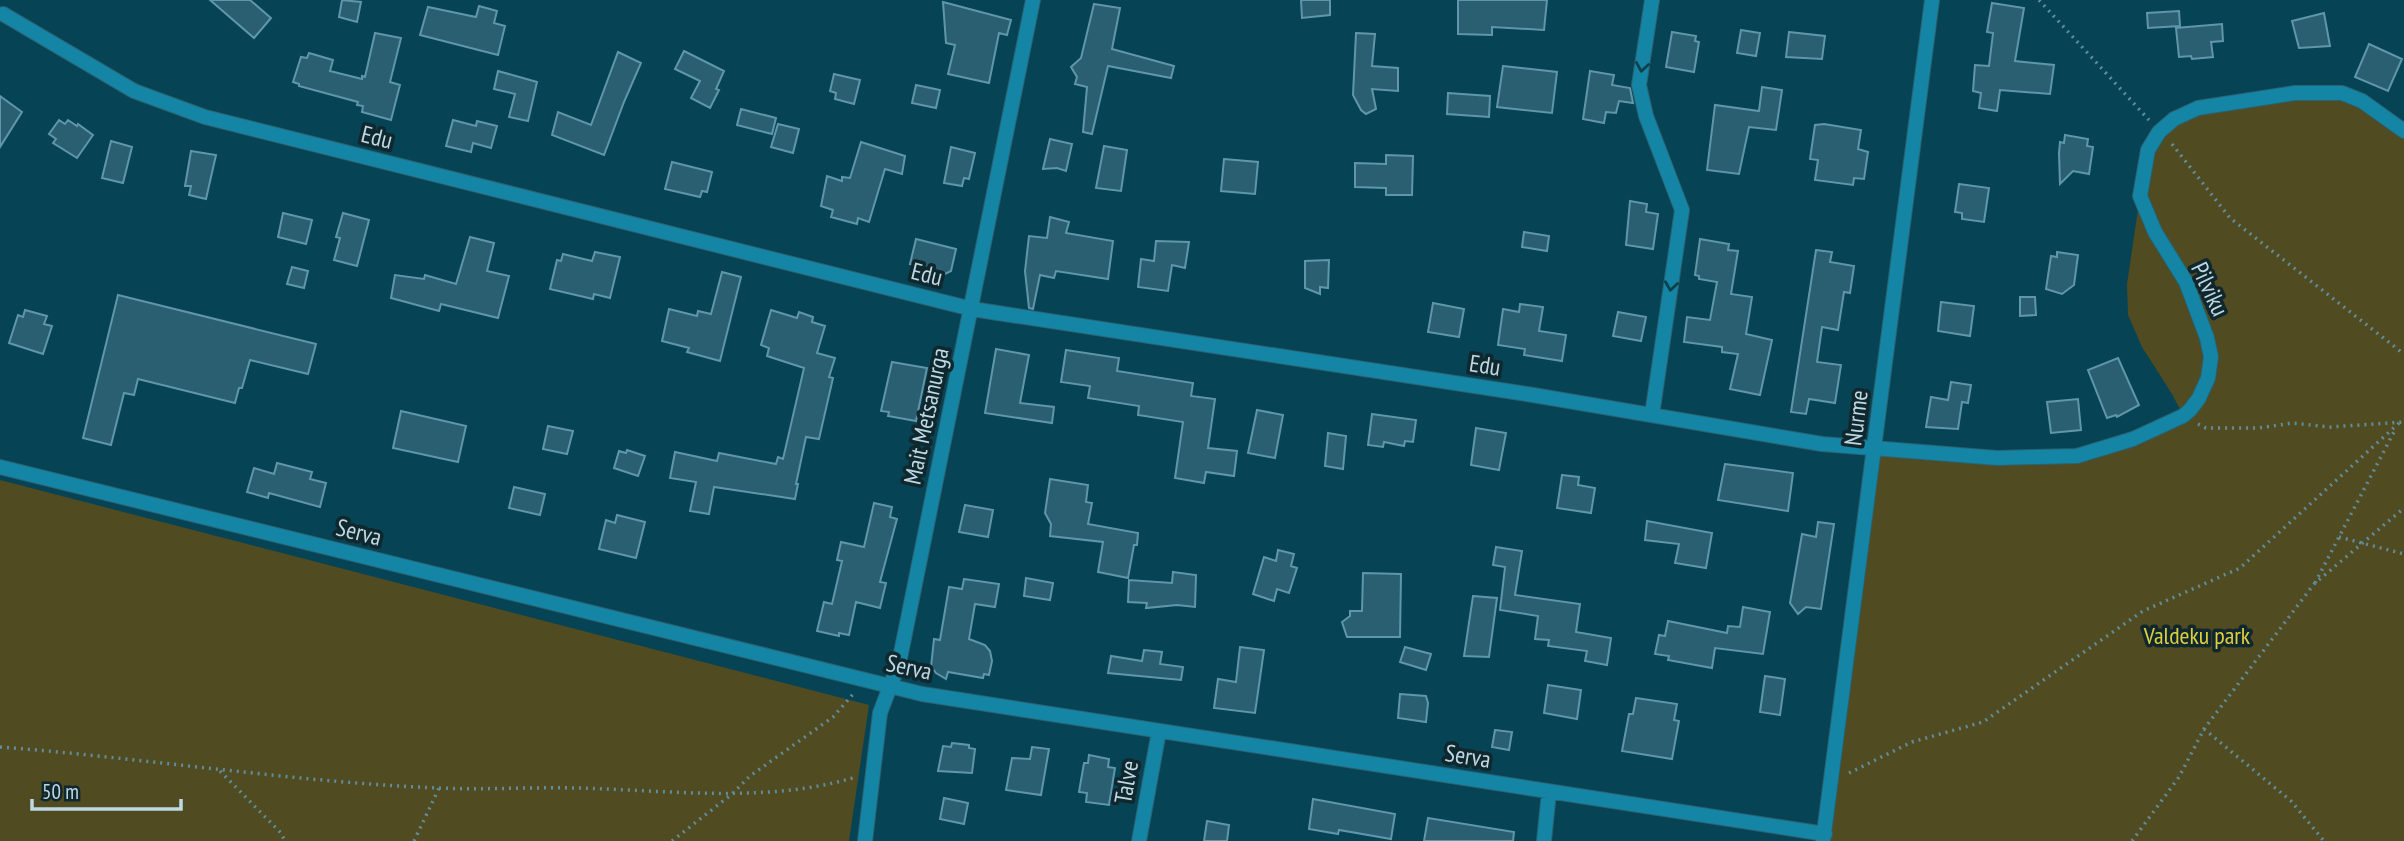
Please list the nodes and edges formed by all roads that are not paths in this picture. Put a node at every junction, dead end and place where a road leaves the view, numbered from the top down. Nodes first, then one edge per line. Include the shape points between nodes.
1 (9, 0) edge
2 (1033, 0) edge
3 (1652, 0) edge
4 (1932, 0) edge
5 (2, 17) edge
6 (2404, 131) edge
7 (972, 309) junction
8 (1652, 415) junction
9 (1875, 447) junction
10 (0, 467) edge
11 (891, 687) junction
12 (1159, 731) junction
13 (1549, 792) junction
14 (1824, 837) edge
15 (865, 841) edge
16 (1139, 841) edge
17 (1544, 841) edge

1 - 5 street
2 - 7 street, Mait Metsanurga
3 -> 8 street via 1639,85 1682,210
4 - 9 street, Nurme
5 - 7 street, Edu via 134,91 205,117
6 - 9 street, Pilviku via 2362,101 2342,93 2295,93 2198,108 2159,132 2148,150 2140,196 2155,232 2186,282 2211,356 2199,398 2183,416 2133,439 2077,456 1997,458
7 - 8 street, Edu
7 - 11 street, Mait Metsanurga
8 - 9 street, Edu via 1822,444
9 - 14 street, Nurme
10 - 11 street, Serva
11 - 12 street, Serva
11 - 15 street, Mait Metsanurga via 880,713
12 - 13 street, Serva
12 - 16 street, Talve
13 - 14 street, Serva
13 - 17 street

